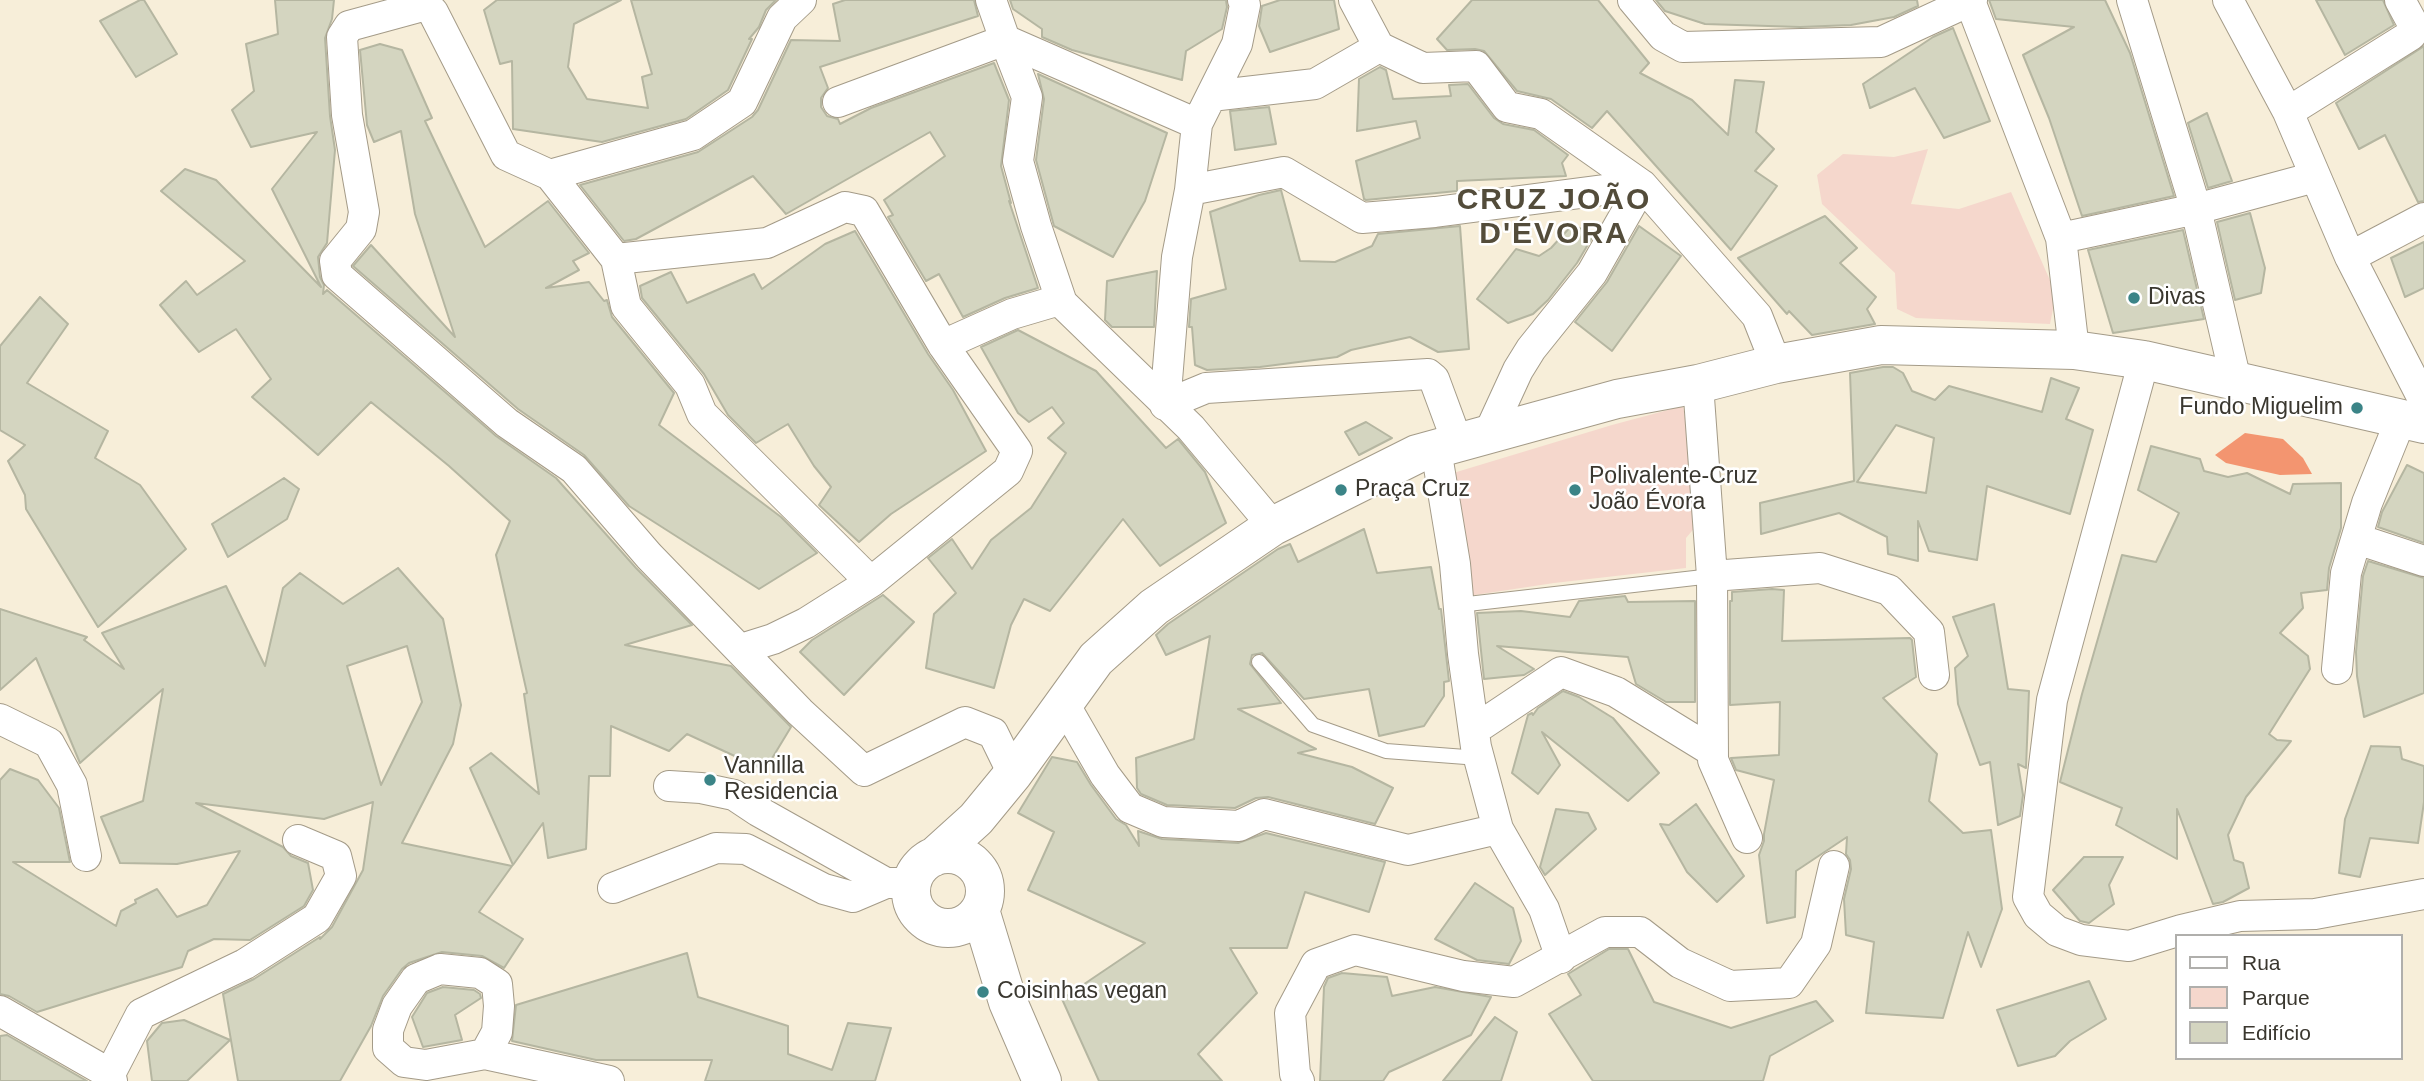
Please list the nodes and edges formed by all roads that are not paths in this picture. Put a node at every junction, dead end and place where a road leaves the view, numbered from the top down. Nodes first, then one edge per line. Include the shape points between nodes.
1 (802, 0) edge
2 (991, 0) edge
3 (1354, 0) edge
4 (1633, 0) edge
5 (2132, 0) edge
6 (2228, 0) edge
7 (2400, 0) edge
8 (1971, 1) edge
9 (1248, 2) edge
10 (1005, 40) junction
11 (1379, 47) junction
12 (1211, 96) junction
13 (838, 102) dead end
14 (2288, 112) junction
15 (1197, 124) junction
16 (550, 175) junction
17 (2315, 177) junction
18 (1642, 185) junction
19 (1190, 190) junction
20 (2196, 209) junction
21 (2424, 218) edge
22 (2061, 238) junction
23 (2350, 257) junction
24 (616, 259) junction
25 (1062, 303) junction
26 (943, 345) junction
27 (2074, 350) junction
28 (2144, 359) junction
29 (1776, 364) junction
30 (2236, 381) junction
31 (1698, 384) junction
32 (1165, 405) junction
33 (2416, 414) edge
34 (1461, 442) junction
35 (1273, 526) junction
36 (2357, 540) junction
37 (2424, 561) edge
38 (1712, 576) junction
39 (871, 582) junction
40 (1459, 606) junction
41 (741, 649) junction
42 (1259, 662) dead end
43 (2337, 668) dead end
44 (1934, 675) dead end
45 (1063, 702) junction
46 (3, 726) edge
47 (1476, 744) junction
48 (1712, 751) junction
49 (1019, 766) junction
50 (669, 786) dead end
51 (1498, 829) junction
52 (1747, 838) dead end
53 (298, 840) dead end
54 (86, 856) dead end
55 (1834, 866) dead end
56 (977, 867) junction
57 (911, 874) junction
58 (613, 888) dead end
59 (2424, 894) edge
60 (980, 910) junction
61 (939, 927) junction
62 (1561, 958) junction
63 (1008, 1002) junction
64 (0, 1011) edge
65 (485, 1054) dead end
66 (111, 1078) edge
67 (609, 1081) edge
68 (1042, 1081) edge
69 (1299, 1081) edge

1 - 16 street via 782,18 742,102 693,135
2 - 10 street
3 - 11 street
4 - 8 street via 1663,36 1683,47 1881,42
5 - 20 street
6 - 14 street
7 - 14 street via 2413,24 2411,35
8 - 22 street
9 - 12 street via 1237,44
10 - 13 street
10 - 15 street
10 - 25 street via 1027,97 1018,161
11 - 12 street via 1315,84
11 - 18 street via 1423,68 1476,66 1507,107 1541,114
12 - 15 street
14 - 17 street
15 - 19 street
16 - 24 street
16 - 41 street via 506,155 426,5 349,26 342,37 347,116 364,212 361,229 335,261 337,275 507,423 574,469 649,556
17 - 20 street
17 - 23 street
18 - 19 street via 1362,218 1284,172
18 - 29 street via 1757,316
18 - 34 street via 1592,274
19 - 32 street via 1177,257
20 - 22 street
20 - 30 street
21 - 23 street
22 - 27 street
23 - 33 street
24 - 26 street via 767,243 845,207 864,211
24 - 39 street via 626,306 690,386 702,414
25 - 26 street via 1012,314
25 - 32 street
26 - 39 street via 1017,451 1008,471
27 - 28 street
27 - 29 street via 1881,345
28 - 30 street
28 - 59 street via 2052,700 2028,897 2038,915 2057,931 2081,940 2129,946 2240,916 2315,914
29 - 31 street
30 - 33 street
31 - 34 street via 1617,399
31 - 38 street
32 - 34 street via 1206,388 1428,374
32 - 35 street via 1191,428
33 - 36 street via 2367,503
34 - 35 street via 1417,454
34 - 40 street via 1455,564
35 - 45 street via 1154,607 1096,659
36 - 37 street
36 - 43 street via 2346,573
38 - 40 lane
38 - 44 street via 1820,568 1889,590 1929,632
38 - 48 street
39 - 41 street via 806,623
40 - 47 street
41 - 49 street via 864,771 965,722 993,733
42 - 47 lane via 1313,725 1386,751
45 - 49 street
45 - 51 street via 1104,775 1130,808 1163,822 1240,826 1264,814 1408,850
46 - 54 street via 49,743 72,785
47 - 48 street via 1561,672 1616,692
47 - 51 street
48 - 52 street
49 - 56 street
49 - 57 street via 976,819
50 - 57 street via 734,795 758,811
51 - 62 street via 1544,909
53 - 66 street via 335,856 341,876 317,918 245,964 141,1014
55 - 62 street via 1816,944 1789,984 1730,986 1680,963 1640,932 1605,932
56 - 57 street via 946,854
56 - 60 street via 986,888
57 - 58 street via 853,897 824,889 746,849 716,848
57 - 61 street via 914,906
60 - 61 street via 962,925
60 - 63 street
61 - 63 street
62 - 69 street via 1514,982 1463,976 1355,950 1316,964 1290,1013
63 - 68 street
64 - 66 street
65 - 67 street

